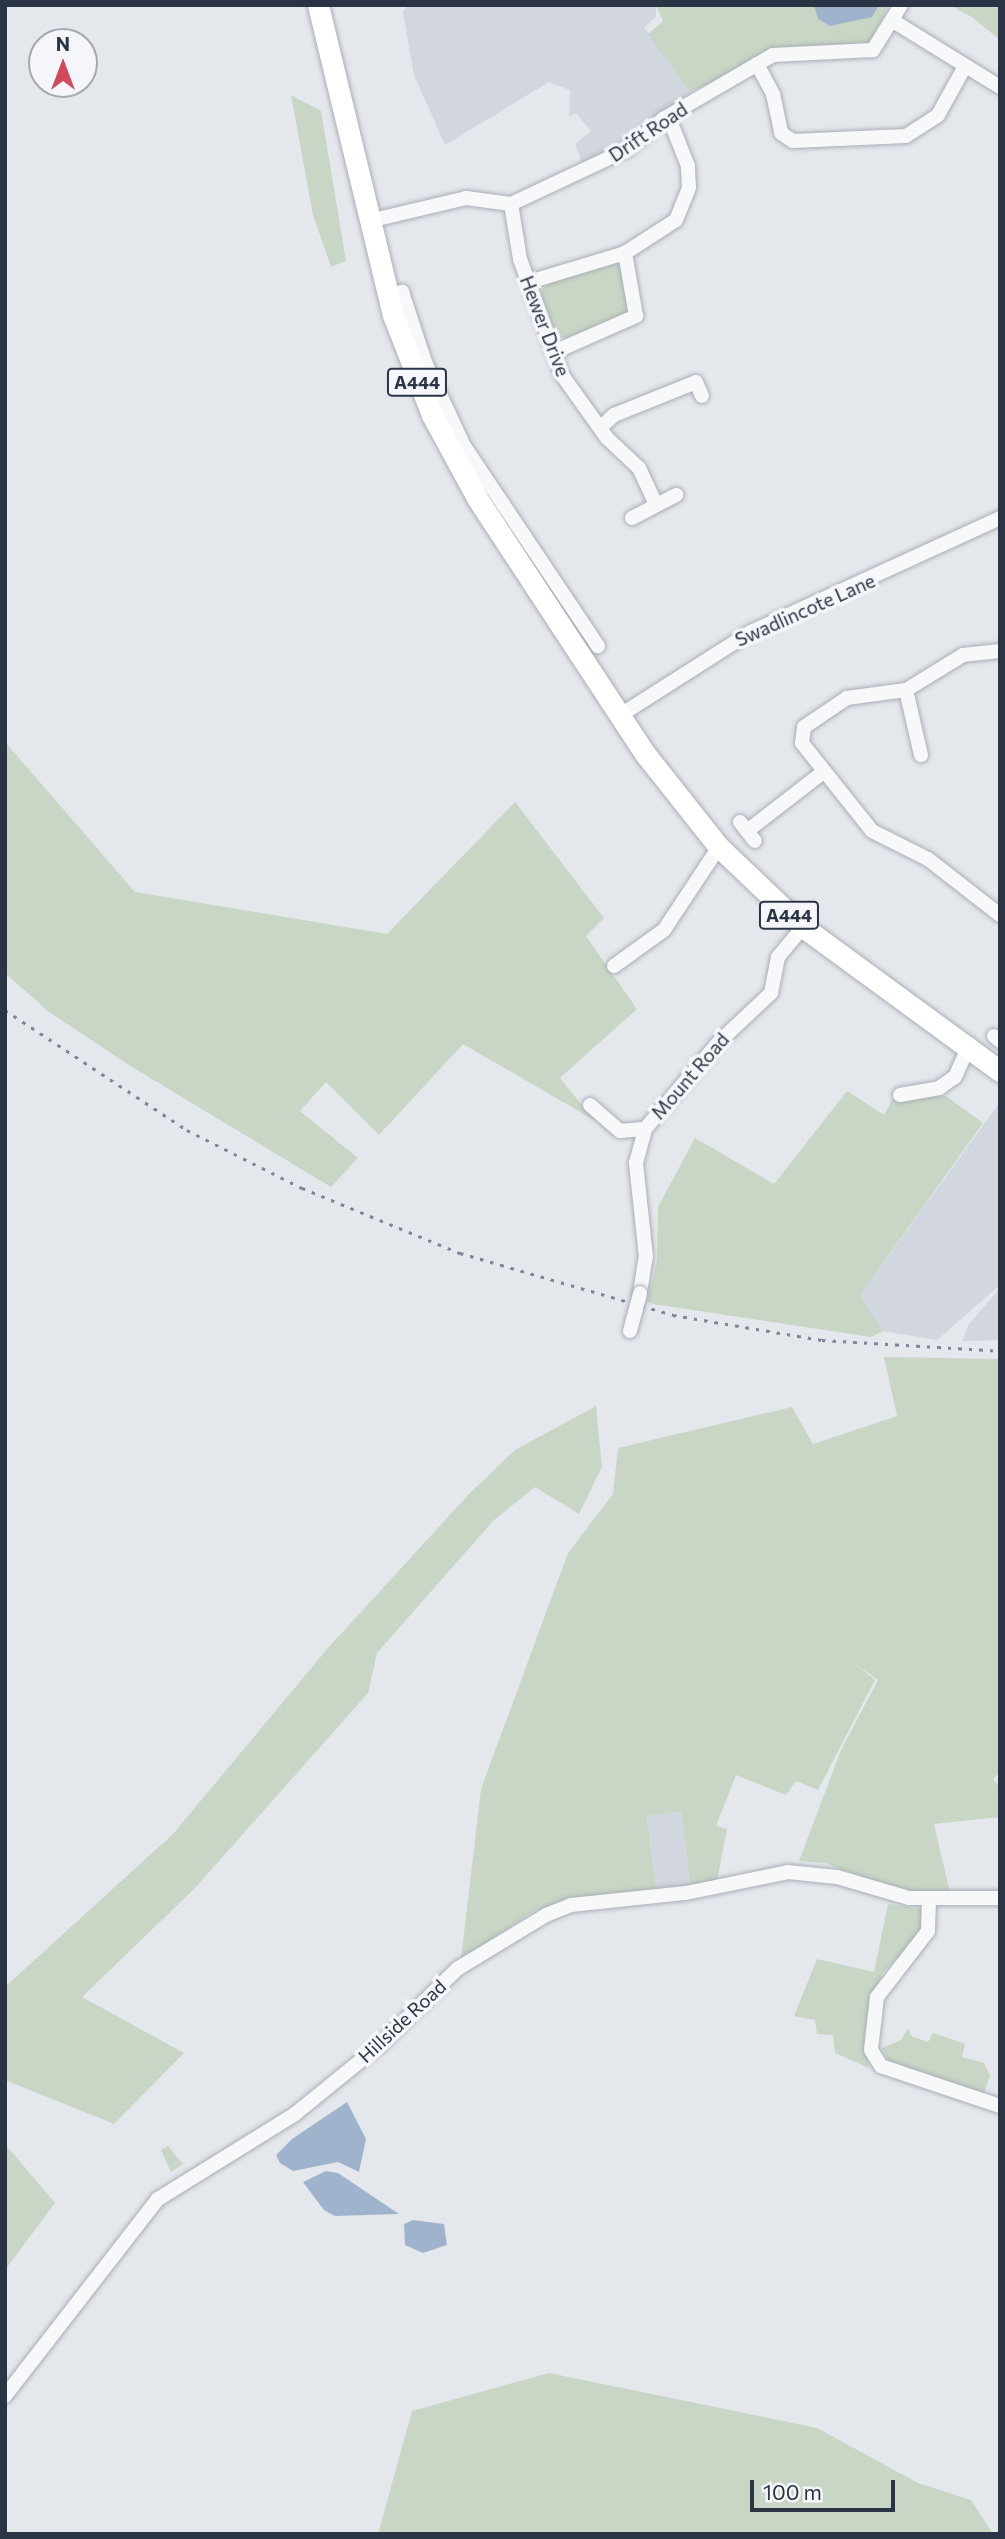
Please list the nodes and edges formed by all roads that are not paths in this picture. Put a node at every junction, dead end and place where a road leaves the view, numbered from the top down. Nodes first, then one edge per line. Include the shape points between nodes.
1 (318, 5) edge
2 (901, 5) edge
3 (893, 21) junction
4 (757, 64) junction
5 (963, 70) junction
6 (1000, 87) edge
7 (669, 118) junction
8 (511, 204) junction
9 (369, 221) junction
10 (625, 253) junction
11 (529, 282) junction
12 (554, 352) junction
13 (702, 397) dead end
14 (600, 428) junction
15 (676, 495) dead end
16 (655, 503) junction
17 (632, 518) dead end
18 (1000, 518) edge
19 (511, 535) junction
20 (598, 646) dead end
21 (1000, 651) edge
22 (906, 690) junction
23 (619, 716) junction
24 (920, 755) dead end
25 (821, 773) junction
26 (747, 831) dead end
27 (719, 847) junction
28 (1000, 915) edge
29 (803, 927) junction
30 (614, 965) dead end
31 (970, 1044) junction
32 (1000, 1070) edge
33 (900, 1095) dead end
34 (590, 1105) dead end
35 (645, 1129) junction
36 (630, 1331) dead end
37 (1000, 1898) edge
38 (929, 1900) junction
39 (1000, 2106) edge
40 (5, 2396) edge

1 - 9 highway, A444
2 - 3 street, Drift Road
3 - 4 street, Drift Road via 873,50 780,53
3 - 5 street
4 - 5 street via 773,93 781,134 793,141 906,136 937,115
4 - 7 street, Drift Road
5 - 6 street
7 - 8 street, Drift Road via 628,149
7 - 10 street via 688,166 684,205 662,232
8 - 9 street via 466,198
8 - 11 street, Hewer Drive
9 - 19 highway, A444 via 388,296 432,415
10 - 11 street
10 - 12 street via 636,316
11 - 12 street, Hewer Drive
12 - 14 street, Hewer Drive via 562,375
13 - 14 street via 696,382 614,415
14 - 16 street, Hewer Drive via 639,468
15 - 16 street
16 - 17 street
18 - 23 street, Swadlincote Lane via 751,632
19 - 20 street
19 - 23 highway, A444
21 - 22 street via 963,655
22 - 24 street
22 - 25 street via 848,698 804,727 802,743
23 - 27 highway, A444
25 - 26 street
25 - 28 street via 872,831 928,859
27 - 29 highway, A444
27 - 30 street via 664,930
29 - 31 highway, A444
29 - 35 street, Mount Road via 778,957 771,993 720,1041
31 - 32 highway, A444
31 - 33 street via 947,1083
34 - 35 street via 620,1131
35 - 36 street, Mount Road, bridge via 636,1163 646,1257
37 - 38 street, Hillside Road
38 - 39 street via 928,1931 877,1997 871,2050 881,2066
38 - 40 street, Hillside Road via 837,1877 786,1872 686,1893 571,1905 512,1933 457,1969 381,2044 295,2114 158,2199

